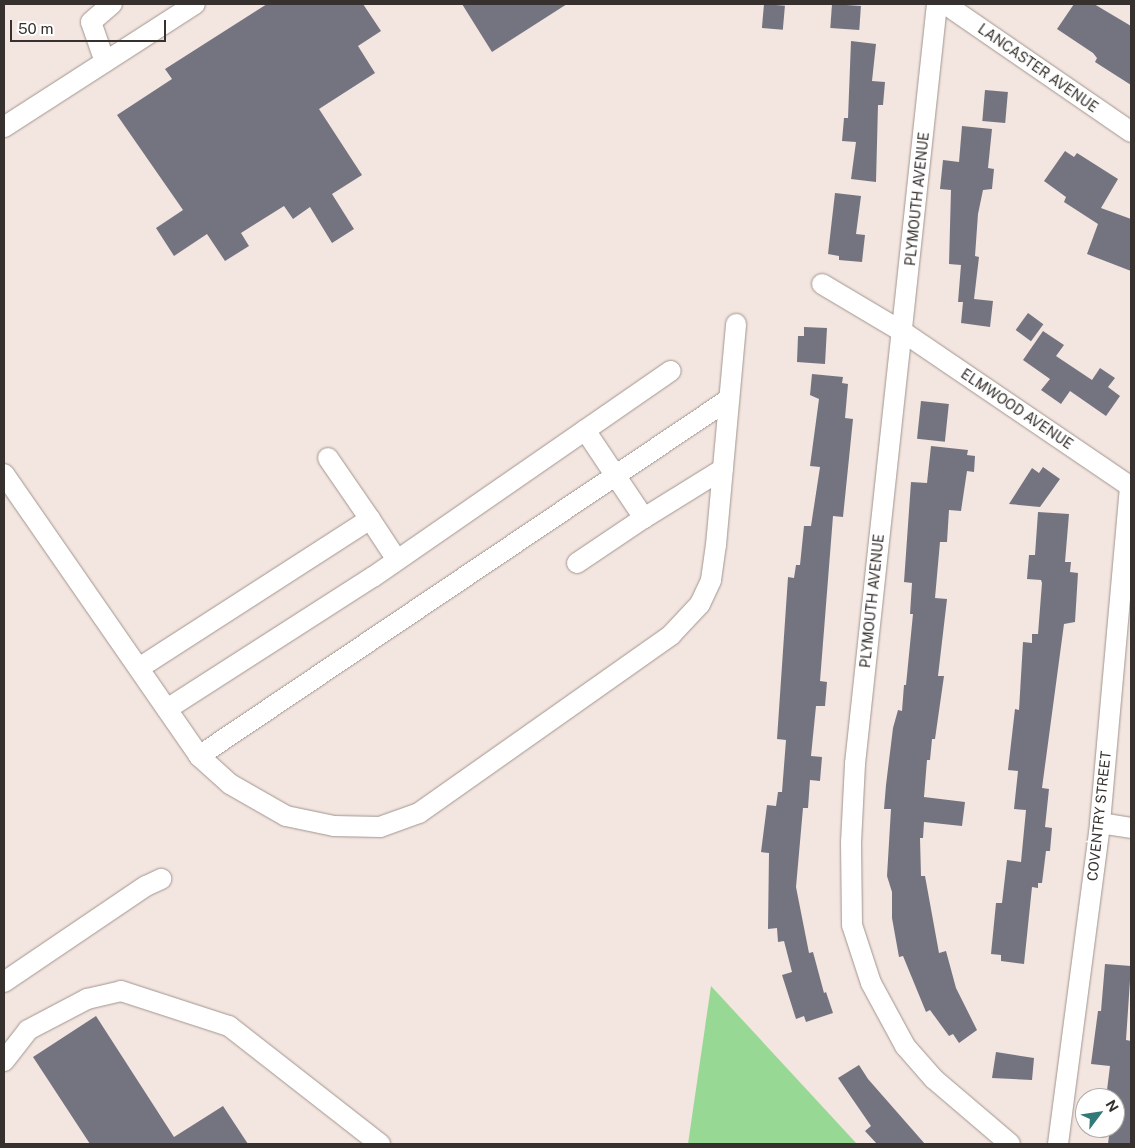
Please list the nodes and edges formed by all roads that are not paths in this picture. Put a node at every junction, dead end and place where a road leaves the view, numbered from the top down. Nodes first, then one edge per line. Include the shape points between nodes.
1 (112, 4) edge
2 (937, 4) edge
3 (945, 4) edge
4 (181, 7) edge
5 (105, 62) junction
6 (4, 127) edge
7 (1131, 132) edge
8 (822, 284) dead end
9 (736, 324) dead end
10 (903, 332) junction
11 (671, 371) dead end
12 (729, 399) junction
13 (585, 430) junction
14 (328, 458) dead end
15 (723, 469) junction
16 (4, 474) edge
17 (615, 476) junction
18 (1131, 486) edge
19 (644, 518) junction
20 (370, 519) junction
21 (398, 560) junction
22 (577, 563) dead end
23 (139, 668) junction
24 (167, 710) junction
25 (200, 756) junction
26 (1100, 823) junction
27 (1131, 828) edge
28 (162, 879) dead end
29 (4, 982) edge
30 (4, 1061) edge
31 (380, 1144) edge
32 (1010, 1144) edge
33 (1058, 1144) edge

1 - 5 street via 91,22
2 - 10 street, PLYMOUTH AVENUE
3 - 7 street, LANCASTER AVENUE
4 - 5 street
5 - 6 street
8 - 10 street, ELMWOOD AVENUE
9 - 12 street
10 - 18 street, ELMWOOD AVENUE
10 - 32 street, PLYMOUTH AVENUE via 855,764 851,842 852,925 871,983 905,1046 934,1079
11 - 13 street
12 - 15 street
12 - 17 street
13 - 17 street
13 - 21 street
14 - 20 street
15 - 19 street
15 - 25 street via 711,580 700,604 671,634 419,813 380,827 334,826 286,816 230,784
16 - 23 street
17 - 19 street
17 - 25 street
18 - 26 street, COVENTRY STREET
19 - 22 street
20 - 21 street
20 - 23 street
21 - 24 street
23 - 24 street
24 - 25 street
26 - 27 street
26 - 33 street, COVENTRY STREET
28 - 29 street via 146,886
30 - 31 street via 28,1030 87,999 121,991 229,1026

